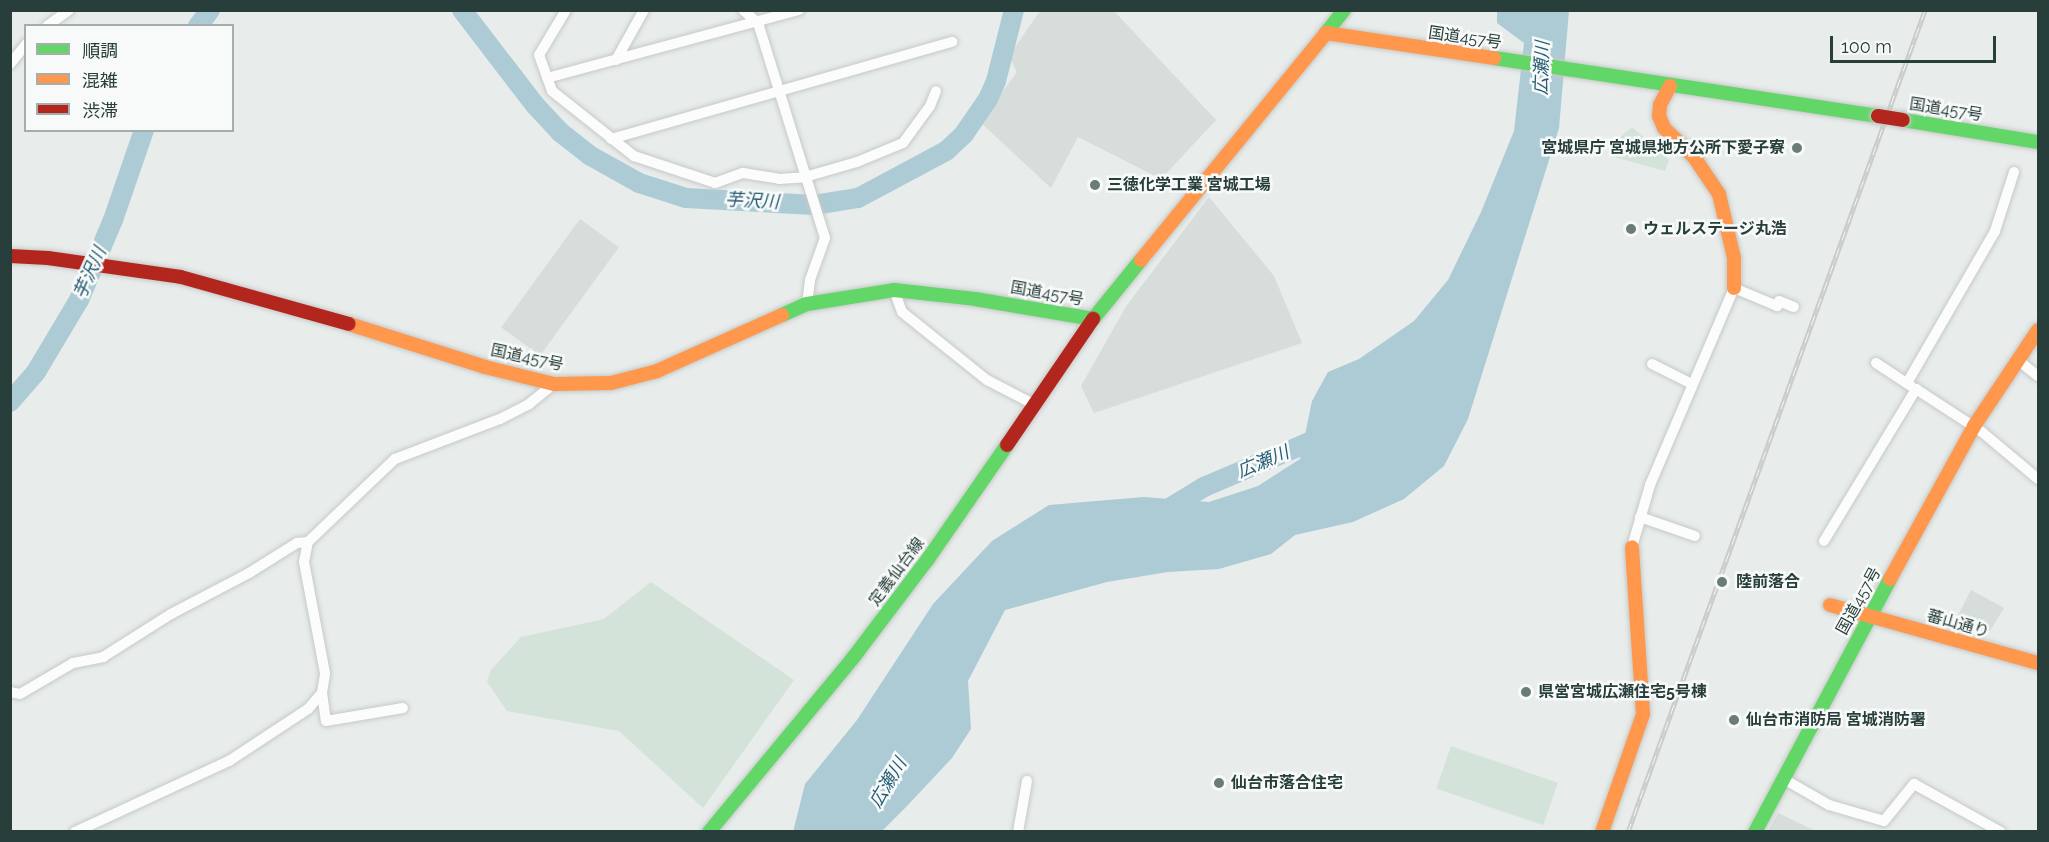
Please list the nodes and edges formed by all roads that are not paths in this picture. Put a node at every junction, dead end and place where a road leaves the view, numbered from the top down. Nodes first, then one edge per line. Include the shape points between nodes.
1 (69, 10) edge
2 (566, 10) edge
3 (644, 10) edge
4 (743, 10) edge
5 (799, 10) edge
6 (1344, 10) edge
7 (758, 22) junction
8 (50, 24) edge
9 (1326, 33) junction
10 (952, 42) dead end
11 (24, 46) edge
12 (616, 60) junction
13 (10, 64) edge
14 (547, 78) junction
15 (1670, 86) junction
16 (777, 90) junction
17 (936, 91) dead end
18 (611, 139) junction
19 (2038, 142) edge
20 (2014, 172) dead end
21 (807, 180) junction
22 (10, 256) edge
23 (1734, 288) junction
24 (894, 290) junction
25 (807, 304) junction
26 (1794, 307) dead end
27 (1093, 320) junction
28 (2038, 330) edge
29 (2018, 360) junction
30 (1876, 363) dead end
31 (1652, 364) dead end
32 (2038, 376) edge
33 (554, 384) junction
34 (1692, 384) junction
35 (1911, 386) junction
36 (1035, 405) junction
37 (1974, 426) junction
38 (2038, 479) edge
39 (1640, 517) junction
40 (1695, 536) dead end
41 (1824, 541) dead end
42 (308, 542) junction
43 (1632, 547) joint
44 (1830, 605) dead end
45 (1869, 616) junction
46 (2038, 663) edge
47 (10, 692) edge
48 (322, 693) junction
49 (403, 708) dead end
50 (1782, 778) junction
51 (1027, 781) dead end
52 (75, 831) edge
53 (709, 831) edge
54 (1018, 831) edge
55 (1602, 831) edge
56 (1755, 831) edge
57 (2001, 831) edge

1 - 8 street
2 - 14 street via 539,55
3 - 12 street
4 - 7 street
5 - 7 street
6 - 9 main road
7 - 12 street
7 - 16 street
9 - 15 main road, 国道457号
9 - 27 main road, 国道457号
10 - 16 street
11 - 13 street
12 - 14 street
14 - 18 street via 552,91
15 - 19 main road, 国道457号, bridge
15 - 23 main road via 1659,116 1664,128 1694,157 1719,194 1730,219
16 - 18 street
16 - 21 street
17 - 21 street via 903,143
18 - 21 street via 634,156 715,183 743,173
20 - 35 street via 1995,231
21 - 25 street via 825,238 810,280
22 - 33 main road, 国道457号 via 181,277
23 - 26 street via 1777,306 1779,301
23 - 34 street
24 - 25 main road, 国道457号
24 - 27 main road, 国道457号 via 984,300
24 - 36 street via 902,312 987,380
25 - 33 main road, 国道457号 via 657,371 611,383
27 - 36 main road, 定義仙台線
28 - 29 main road, 国道457号
29 - 32 street
29 - 37 main road, 国道457号
30 - 35 street
31 - 34 street
33 - 42 street via 529,404 500,419 395,459
34 - 39 street
35 - 37 street
35 - 41 street
36 - 53 main road, 定義仙台線 via 860,649
37 - 38 street
37 - 45 main road, 国道457号
39 - 40 street
39 - 43 street
42 - 47 street via 297,543 171,614 104,657 74,663 20,694
42 - 48 street via 304,562 325,673
43 - 55 main road via 1644,714
44 - 45 main road, 蕃山通り
45 - 46 main road, 蕃山通り
45 - 50 main road, 国道457号
48 - 49 street via 326,721
48 - 52 street via 308,709 229,761
50 - 56 main road, 国道457号
50 - 57 street via 1829,805 1884,820 1914,784
51 - 54 street

